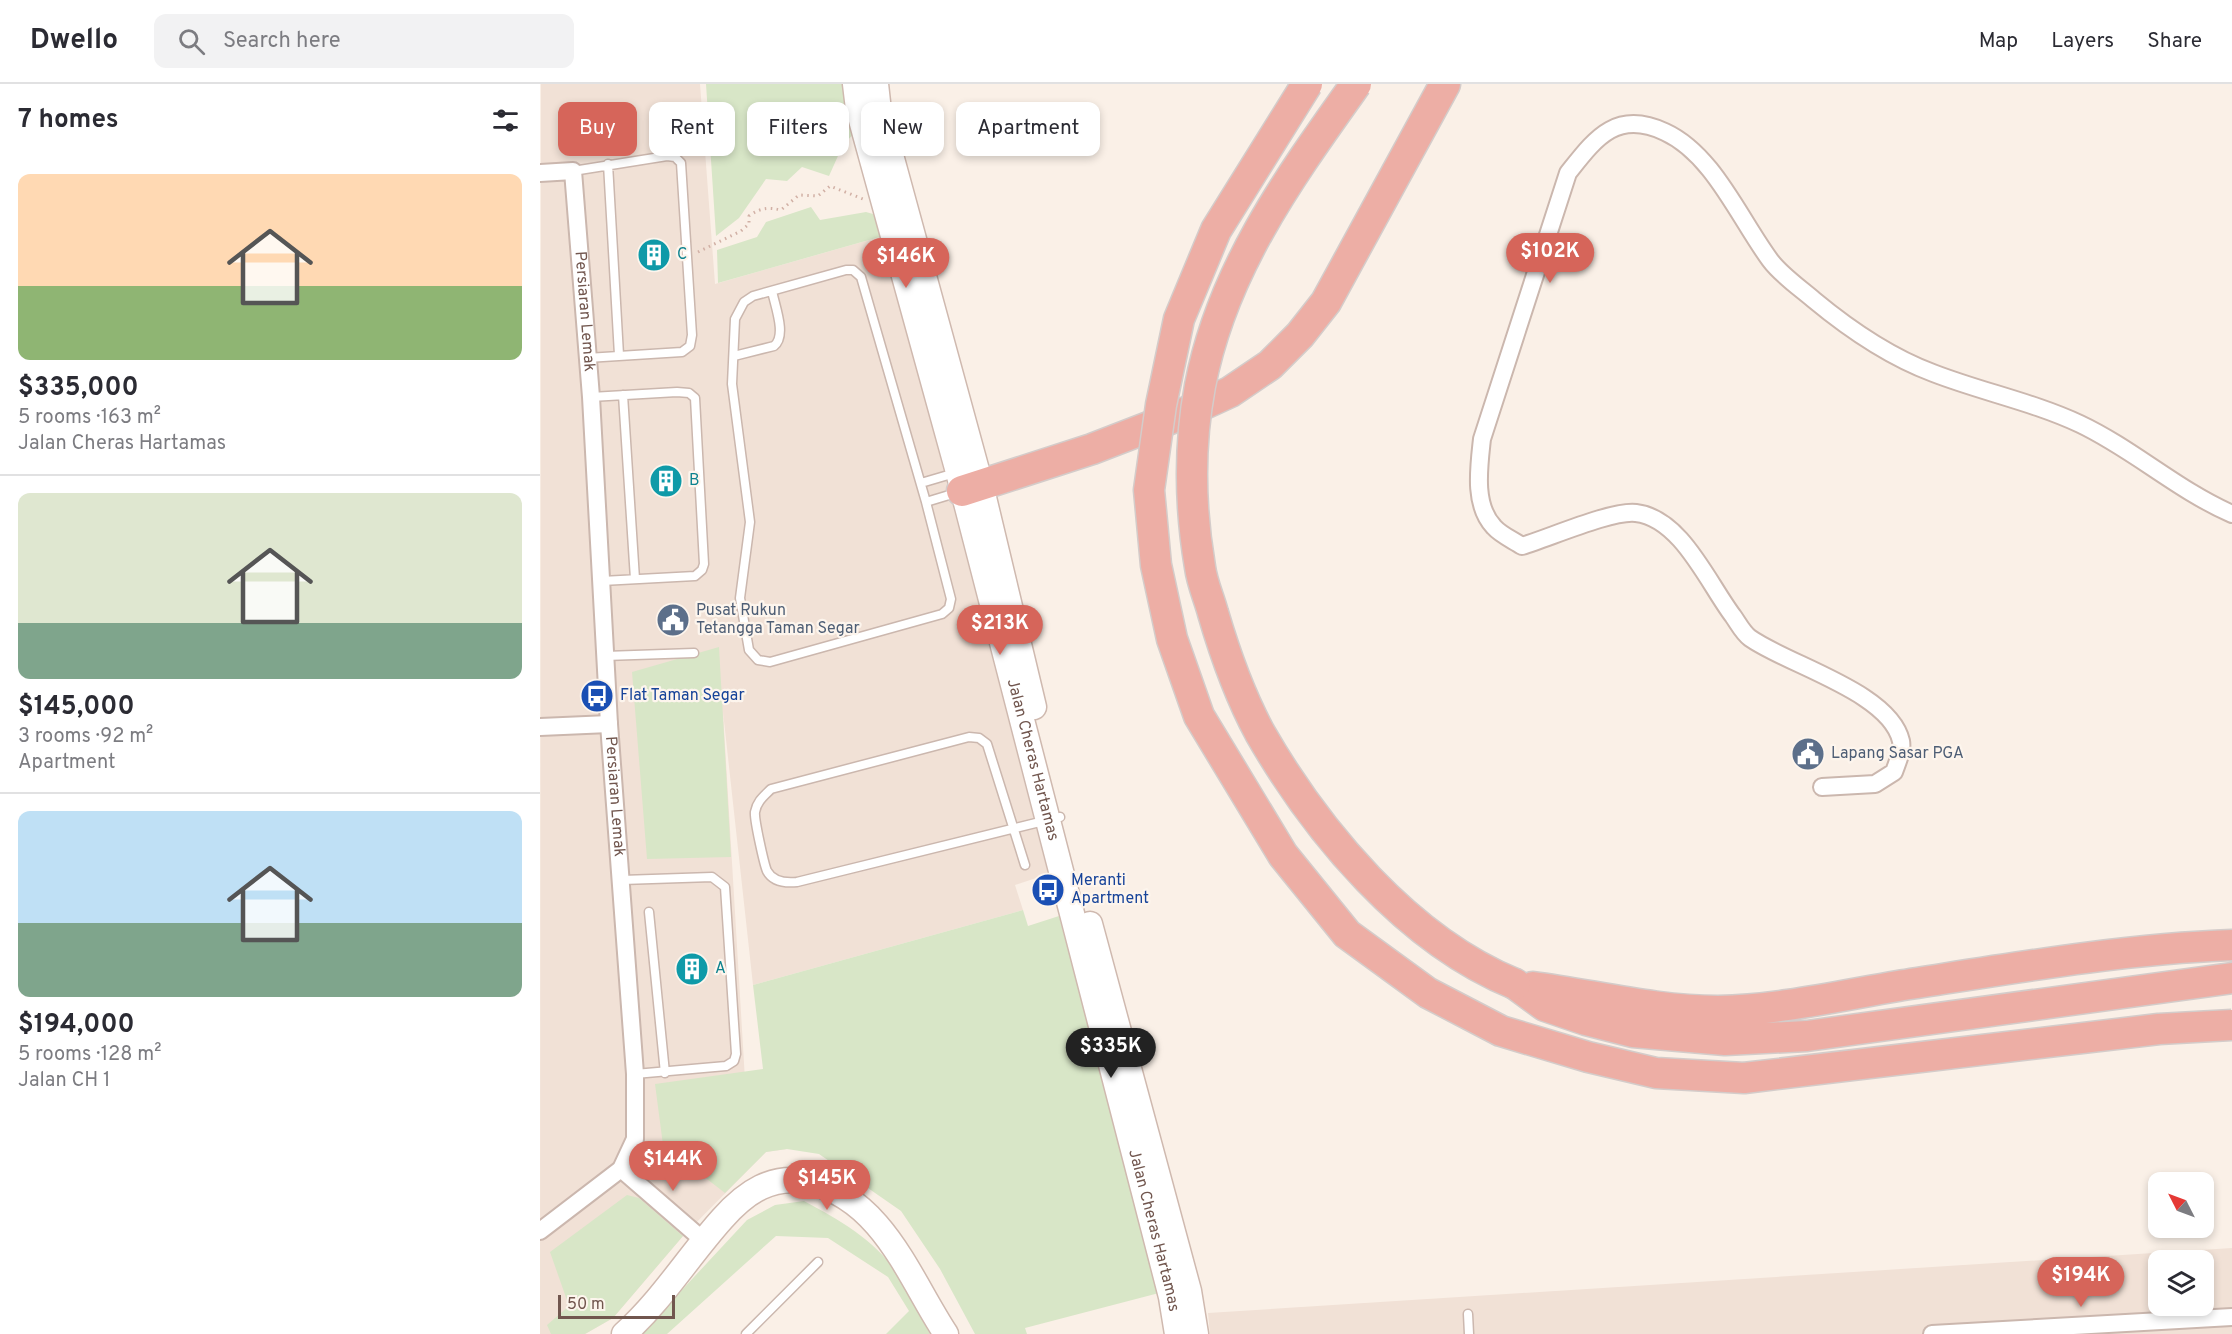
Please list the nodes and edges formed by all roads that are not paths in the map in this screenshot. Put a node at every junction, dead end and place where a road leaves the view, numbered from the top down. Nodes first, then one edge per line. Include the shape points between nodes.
1 (855, 84) edge
2 (876, 84) edge
3 (1307, 84) edge
4 (1356, 84) edge
5 (1445, 84) edge
6 (608, 164) junction
7 (573, 171) junction
8 (540, 173) edge
9 (772, 291) junction
10 (619, 355) junction
11 (734, 356) junction
12 (587, 358) junction
13 (623, 395) junction
14 (591, 397) junction
15 (969, 479) junction
16 (921, 483) junction
17 (926, 502) junction
18 (2232, 514) edge
19 (635, 579) junction
20 (602, 581) junction
21 (694, 652) dead end
22 (605, 656) junction
23 (609, 724) junction
24 (540, 727) edge
25 (1822, 787) dead end
26 (1053, 819) junction
27 (1015, 827) junction
28 (1025, 865) dead end
29 (622, 880) junction
30 (649, 912) dead end
31 (2232, 930) edge
32 (2232, 945) edge
33 (2111, 957) junction
34 (2232, 978) edge
35 (1515, 984) junction
36 (2232, 1025) edge
37 (665, 1073) junction
38 (635, 1074) junction
39 (1126, 1088) junction
40 (621, 1169) junction
41 (540, 1231) edge
42 (703, 1240) junction
43 (818, 1262) dead end
44 (1468, 1314) dead end
45 (2232, 1317) edge
46 (2065, 1330) edge
47 (624, 1334) edge
48 (746, 1334) edge
49 (946, 1334) edge
50 (1177, 1334) edge
51 (1196, 1334) edge
52 (1468, 1334) edge
53 (1932, 1334) edge
54 (1937, 1334) edge

1 - 15 street, Jalan Cheras Hartamas via 884,207
2 - 15 street, Jalan Cheras Hartamas via 879,111
3 - 36 highway, bridge via 1216,230 1179,319 1149,490 1156,565 1172,639 1199,716 1283,855 1347,933 1428,993 1501,1031 1656,1072 1744,1078 2158,1029
4 - 35 highway, bridge via 1254,234 1223,304 1200,386 1191,478 1200,569 1225,652 1260,732 1306,803 1374,887 1446,946 1481,970
5 - 15 highway via 1326,302 1270,365 1230,392 1092,449
6 - 7 lane
6 - 10 lane
6 - 10 lane via 667,156 675,157 681,164 687,257 690,346 682,352
7 - 8 street
7 - 12 street, Persiaran Lemak
9 - 11 lane via 753,296 737,311
9 - 11 lane via 779,342
9 - 16 lane via 846,270 861,277
10 - 12 lane
11 - 17 lane via 732,384 750,522 740,598 749,650 758,660 770,662 942,615 950,608
12 - 14 street, Persiaran Lemak
13 - 14 lane
13 - 19 lane
13 - 19 lane via 677,392 695,398 704,564 695,576
14 - 20 street, Persiaran Lemak
15 - 16 lane
15 - 17 lane
15 - 26 street, Jalan Cheras Hartamas
16 - 17 lane
18 - 25 street via 2209,504 2080,424 1899,358 1815,300 1772,263 1700,156 1663,131 1614,125 1594,141 1568,173 1482,439 1478,475 1483,508 1494,527 1522,546 1596,520 1635,513 1659,521 1685,542 1747,636 1851,689 1880,710 1895,728 1901,742 1894,772 1875,784
19 - 20 lane
20 - 22 street, Persiaran Lemak
21 - 22 lane
22 - 23 street, Persiaran Lemak
23 - 24 street
23 - 29 street, Persiaran Lemak
26 - 27 lane
26 - 39 street, Jalan Cheras Hartamas
27 - 27 lane via 786,883 768,872 755,813 760,799 771,789 969,737 987,744
27 - 28 lane
29 - 37 lane via 712,877 725,887 734,1061 726,1066
29 - 38 street, Persiaran Lemak
30 - 37 lane
31 - 33 highway
32 - 33 highway
33 - 35 highway via 1777,1006 1717,1011 1592,998
34 - 35 highway via 1807,1036 1725,1040 1633,1032 1586,1020 1545,1006
37 - 38 lane
38 - 40 street, Persiaran Lemak via 635,1139
39 - 50 street, Jalan Cheras Hartamas
39 - 51 street, Jalan Cheras Hartamas via 1189,1292
40 - 41 street, Persiaran Lemak
40 - 42 street
42 - 47 street via 652,1309
42 - 49 street via 748,1194 766,1183 786,1179 826,1186 845,1196 876,1223 905,1263
43 - 48 lane
44 - 52 lane
45 - 46 street
46 - 54 street
53 - 54 street

